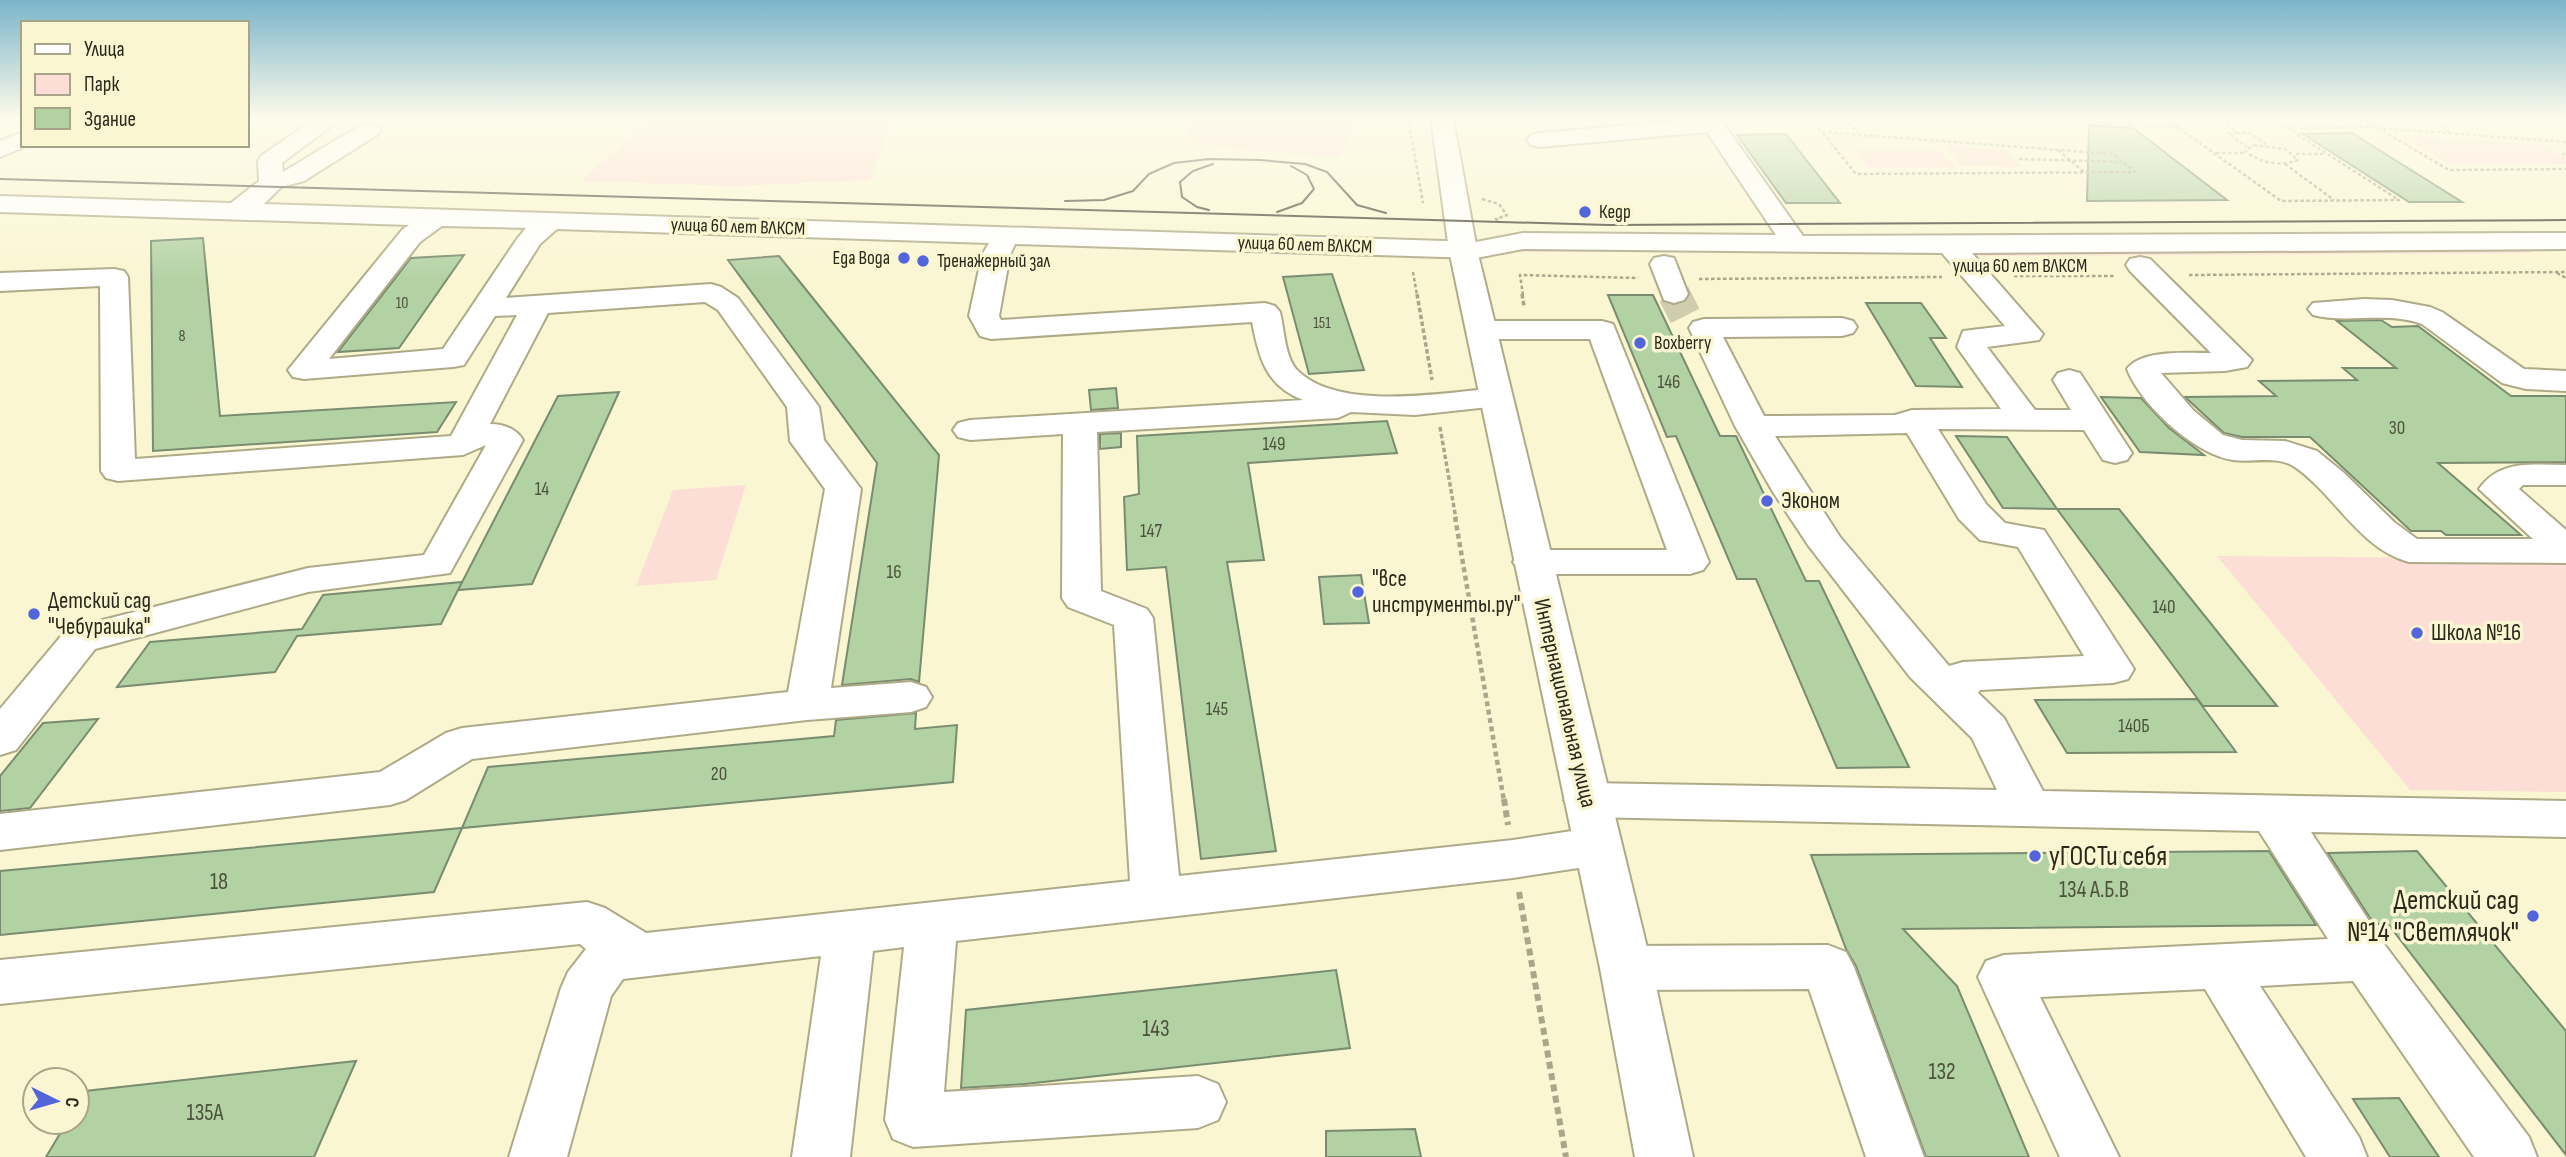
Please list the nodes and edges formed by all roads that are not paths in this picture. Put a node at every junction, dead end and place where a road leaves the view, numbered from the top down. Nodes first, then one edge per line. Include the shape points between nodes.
1 (271, 172) edge
2 (301, 172) edge
3 (1449, 172) edge
4 (1746, 172) edge
5 (272, 182) junction
6 (0, 204) edge
7 (237, 211) junction
8 (435, 218) junction
9 (550, 222) junction
10 (1006, 235) junction
11 (1795, 243) junction
12 (1469, 250) junction
13 (1959, 256) junction
14 (1664, 264) junction
15 (2563, 264) edge
16 (2140, 265) junction
17 (0, 282) edge
18 (537, 305) junction
19 (487, 308) junction
20 (2323, 309) dead end
21 (1688, 313) junction
22 (1842, 327) dead end
23 (1482, 330) junction
24 (2069, 380) dead end
25 (2566, 381) edge
26 (1496, 398) junction
27 (1381, 406) junction
28 (2025, 419) junction
29 (2094, 419) junction
30 (1916, 420) junction
31 (1080, 425) junction
32 (1752, 426) junction
33 (970, 430) dead end
34 (468, 437) junction
35 (2115, 453) dead end
36 (2566, 475) edge
37 (2566, 550) edge
38 (1532, 562) junction
39 (911, 697) dead end
40 (1956, 697) junction
41 (807, 705) junction
42 (0, 739) edge
43 (2030, 810) junction
44 (2273, 814) junction
45 (2566, 819) edge
46 (1592, 823) junction
47 (0, 832) edge
48 (1156, 898) junction
49 (932, 923) junction
50 (850, 932) junction
51 (638, 955) junction
52 (2366, 959) junction
53 (2219, 966) junction
54 (1626, 968) junction
55 (0, 982) edge
56 (1198, 1102) dead end
57 (538, 1157) edge
58 (821, 1157) edge
59 (1664, 1157) edge
60 (1895, 1157) edge
61 (2090, 1157) edge
62 (2338, 1157) edge
63 (2508, 1157) edge

1 - 5 street
2 - 5 street
3 - 12 street, Интернациональная улица
4 - 11 street
5 - 7 street
6 - 7 street, улица 60 лет ВЛКСМ
7 - 8 street, улица 60 лет ВЛКСМ
8 - 9 street, улица 60 лет ВЛКСМ
8 - 19 street via 411,236 304,370 453,358
9 - 10 street, улица 60 лет ВЛКСМ via 860,243
9 - 19 street via 530,239
10 - 12 street, улица 60 лет ВЛКСМ via 1420,258
10 - 27 street via 996,255 984,316 991,330 1265,312 1281,372 1300,388 1326,398
11 - 12 street, улица 60 лет ВЛКСМ via 1523,241
11 - 13 street, улица 60 лет ВЛКСМ
12 - 14 street, улица 60 лет ВЛКСМ via 1513,264
12 - 23 street, Интернациональная улица
13 - 14 street, улица 60 лет ВЛКСМ
13 - 15 street, улица 60 лет ВЛКСМ via 2526,241
13 - 16 street, улица 60 лет ВЛКСМ
13 - 28 street via 2028,334 1974,337 1972,347
14 - 21 street
15 - 16 street, улица 60 лет ВЛКСМ
16 - 37 street via 2236,360 2143,369 2147,379 2207,440 2223,448 2288,451 2303,457 2393,542 2409,550
17 - 34 street via 114,277 118,471 463,445
18 - 19 street
18 - 34 street
18 - 41 street via 711,293 728,304 803,407 807,441 843,489
20 - 25 street via 2419,312 2513,376
21 - 22 street
21 - 32 street
23 - 26 street, Интернациональная улица
23 - 38 street via 1602,330 1690,562
24 - 29 street
26 - 27 street
26 - 38 street, Интернациональная улица
27 - 31 street
28 - 29 street
28 - 30 street
29 - 35 street
30 - 32 street via 1899,425
30 - 40 street via 1972,511 1993,532 2031,538 2113,669 1963,676
31 - 33 street
31 - 48 street via 1082,598 1133,618
32 - 40 street via 1827,545 1925,667
34 - 42 street via 495,434 506,440 437,565 308,580 82,639
36 - 37 street via 2515,475 2497,489
38 - 46 street, Интернациональная улица
39 - 41 street
40 - 43 street via 1989,729
41 - 47 street via 462,744 390,788
43 - 44 street
43 - 46 street
44 - 45 street
44 - 52 street
46 - 48 street via 1513,859
46 - 54 street, Интернациональная улица
48 - 49 street
49 - 50 street
49 - 56 street via 912,1120
50 - 51 street
50 - 58 street
51 - 55 street via 587,923
51 - 57 street via 608,959 587,988
52 - 53 street
52 - 63 street
53 - 61 street via 2004,977
53 - 62 street
54 - 59 street, Интернациональная улица
54 - 60 street via 1828,967

